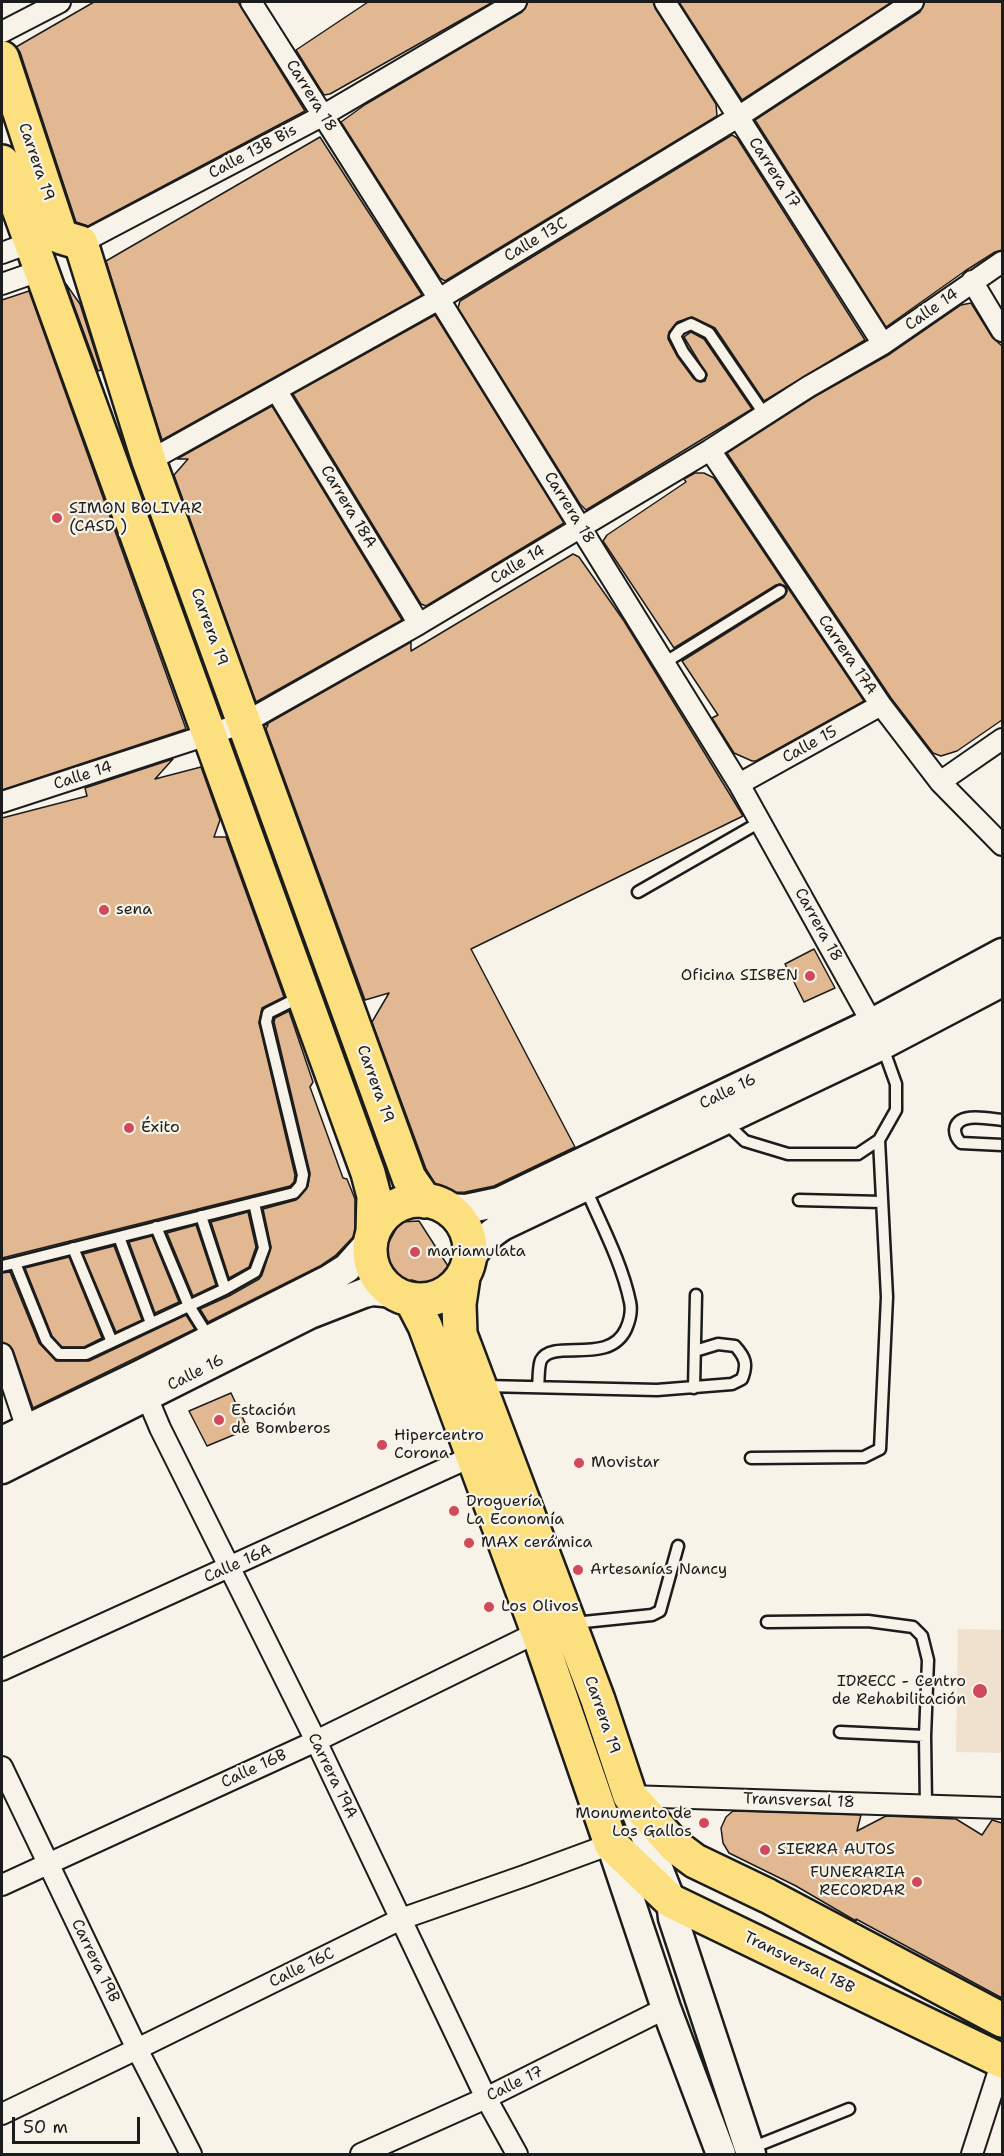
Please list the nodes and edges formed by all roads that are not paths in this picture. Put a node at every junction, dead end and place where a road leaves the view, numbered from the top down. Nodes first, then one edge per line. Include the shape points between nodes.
1 (60, 2) edge
2 (251, 2) edge
3 (516, 2) edge
4 (665, 2) edge
5 (913, 2) edge
6 (2, 32) edge
7 (2, 58) edge
8 (323, 115) junction
9 (738, 117) junction
10 (2, 162) edge
11 (81, 243) junction
12 (25, 255) edge
13 (1002, 262) edge
14 (972, 281) junction
15 (2, 284) edge
16 (439, 299) junction
17 (1002, 331) edge
18 (883, 344) junction
19 (700, 375) dead end
20 (276, 390) junction
21 (765, 415) junction
22 (710, 450) junction
23 (149, 461) junction
24 (581, 528) junction
25 (780, 591) dead end
26 (419, 624) junction
27 (664, 663) junction
28 (881, 705) junction
29 (244, 723) junction
30 (209, 735) junction
31 (1002, 739) edge
32 (940, 782) junction
33 (739, 784) junction
34 (2, 801) edge
35 (760, 822) junction
36 (1002, 845) edge
37 (638, 892) dead end
38 (1002, 953) edge
39 (1002, 982) edge
40 (304, 995) junction
41 (877, 1034) junction
42 (723, 1120) junction
43 (1002, 1120) edge
44 (879, 1140) junction
45 (1002, 1145) edge
46 (585, 1187) junction
47 (799, 1200) dead end
48 (882, 1202) junction
49 (254, 1203) junction
50 (436, 1204) junction
51 (201, 1216) junction
52 (156, 1227) junction
53 (119, 1237) junction
54 (372, 1237) junction
55 (73, 1248) junction
56 (15, 1263) junction
57 (2, 1266) edge
58 (466, 1269) junction
59 (225, 1289) junction
60 (696, 1295) dead end
61 (403, 1296) junction
62 (189, 1306) junction
63 (151, 1323) junction
64 (210, 1340) junction
65 (112, 1342) junction
66 (695, 1351) junction
67 (2, 1354) edge
68 (479, 1386) junction
69 (538, 1388) junction
70 (694, 1388) junction
71 (147, 1397) junction
72 (27, 1429) junction
73 (2, 1441) edge
74 (473, 1456) junction
75 (751, 1458) dead end
76 (2, 1469) edge
77 (678, 1546) dead end
78 (230, 1568) junction
79 (766, 1622) dead end
80 (553, 1628) junction
81 (2, 1670) edge
82 (840, 1732) dead end
83 (925, 1736) junction
84 (316, 1741) junction
85 (2, 1767) edge
86 (630, 1796) junction
87 (595, 1797) junction
88 (927, 1805) junction
89 (1002, 1808) edge
90 (611, 1844) junction
91 (48, 1863) junction
92 (2, 1885) edge
93 (671, 1901) junction
94 (400, 1919) junction
95 (666, 2008) junction
96 (1002, 2020) edge
97 (137, 2049) junction
98 (1002, 2061) edge
99 (486, 2098) junction
100 (849, 2109) dead end
101 (2, 2114) edge
102 (750, 2152) edge
103 (191, 2154) edge
104 (361, 2154) edge
105 (517, 2154) edge
106 (721, 2154) edge
107 (972, 2154) edge

1 - 6 street
2 - 8 street, Carrera 18
3 - 8 street, Calle 13B Bis
4 - 9 street, Carrera 17
5 - 9 street, Calle 13C
7 - 11 highway, Carrera 19 via 61,237
8 - 11 street, Calle 13B Bis
8 - 16 street, Carrera 18
9 - 16 street, Calle 13C
9 - 18 street, Carrera 17
10 - 12 highway, Carrera 19
11 - 23 highway, Carrera 19
12 - 15 street
12 - 30 highway, Carrera 19
13 - 14 street, Calle 14
14 - 17 street
14 - 18 street, Calle 14
16 - 20 street, Calle 13C
16 - 24 street, Carrera 18
18 - 21 street, Calle 14
19 - 21 lane via 675,336 691,324 709,333
20 - 23 street, Calle 13C
20 - 26 street, Carrera 18A
21 - 22 street, Calle 14
22 - 24 street, Calle 14
22 - 28 street, Carrera 17A
23 - 29 highway, Carrera 19
24 - 26 street, Calle 14
24 - 27 street, Carrera 18
25 - 27 lane
26 - 29 street, Calle 14
27 - 33 street, Carrera 18
28 - 32 street, Carrera 17A
28 - 33 street, Calle 15
29 - 30 street, Calle 14
29 - 50 highway, Carrera 19 via 409,1178
30 - 34 street, Calle 14
30 - 40 highway, Carrera 19
31 - 32 street
32 - 36 street, Carrera 17A
33 - 35 street, Carrera 18
35 - 37 lane
35 - 41 street, Carrera 18
38 - 41 main road, Calle 16
39 - 41 main road, Calle 16
40 - 49 lane via 268,1013 266,1022 303,1175 302,1185 294,1193
40 - 54 highway, Carrera 19 via 368,1173 374,1196
41 - 42 main road, Calle 16
41 - 44 lane via 896,1084 896,1110
41 - 50 main road, Calle 16 via 499,1202 466,1209
42 - 44 lane via 745,1141 788,1154 858,1154
42 - 46 main road, Calle 16
43 - 45 lane via 965,1118 955,1130 961,1143
44 - 48 lane
46 - 58 main road, Calle 16 via 486,1237
46 - 69 lane via 615,1257 630,1304 630,1320 616,1342 605,1347 549,1353 541,1360
47 - 48 lane
48 - 75 lane via 887,1297 880,1449 864,1457
49 - 51 lane
49 - 59 lane via 264,1248 255,1272
50 - 54 highway via 407,1202 398,1206 383,1217
50 - 58 highway via 460,1219 468,1235
51 - 52 lane
51 - 59 lane
52 - 53 lane
52 - 62 lane
53 - 55 lane
53 - 63 lane
54 - 61 highway via 371,1258 376,1275
54 - 64 main road, Calle 16 via 347,1268
55 - 56 lane
55 - 65 lane
56 - 57 lane
56 - 65 lane via 46,1340 59,1354 86,1354
58 - 61 highway via 444,1294 428,1299
58 - 68 highway, Carrera 19 via 459,1304 460,1334
59 - 62 lane
60 - 66 lane
61 - 71 main road, Calle 16 via 373,1291 346,1299
61 - 74 highway, Carrera 19 via 425,1326
62 - 63 lane
62 - 64 lane
63 - 65 lane
64 - 72 main road, Calle 16
66 - 70 lane
66 - 70 lane via 718,1344 735,1346 747,1368 742,1379 732,1384
67 - 72 street
68 - 69 lane
68 - 80 highway, Carrera 19
69 - 70 lane
71 - 76 main road, Calle 16
71 - 78 street, Carrera 19A
72 - 73 main road, Calle 16
74 - 78 street, Calle 16A
74 - 80 highway, Carrera 19
77 - 80 lane via 660,1611
78 - 81 street, Calle 16A
78 - 84 street, Carrera 19A
79 - 83 lane via 868,1621 913,1628 922,1636 928,1660
80 - 84 street, Calle 16B
80 - 86 highway, Carrera 19 via 598,1700
80 - 87 highway, Carrera 19
82 - 83 lane
83 - 88 lane
84 - 91 street, Calle 16B
84 - 94 street, Carrera 19A
85 - 91 street, Carrera 19B
86 - 87 street, Transversal 18
86 - 88 street, Transversal 18
86 - 93 main road, Carrera 19
86 - 96 highway via 675,1846 695,1861
87 - 90 highway, Carrera 19
88 - 89 street, Transversal 18
90 - 93 highway, Transversal 18B
90 - 94 street, Calle 16C
90 - 95 main road, Carrera 19
91 - 92 street, Calle 16B
91 - 97 street, Carrera 19B
93 - 98 highway, Transversal 18B
93 - 102 main road, Carrera 19
94 - 97 street, Calle 16C
94 - 99 street, Carrera 19A
95 - 99 street, Calle 17
95 - 106 main road, Carrera 19
97 - 101 street, Calle 16C
97 - 103 street, Carrera 19B
98 - 107 street
99 - 104 street, Calle 17
99 - 105 street, Carrera 19A
100 - 102 lane

